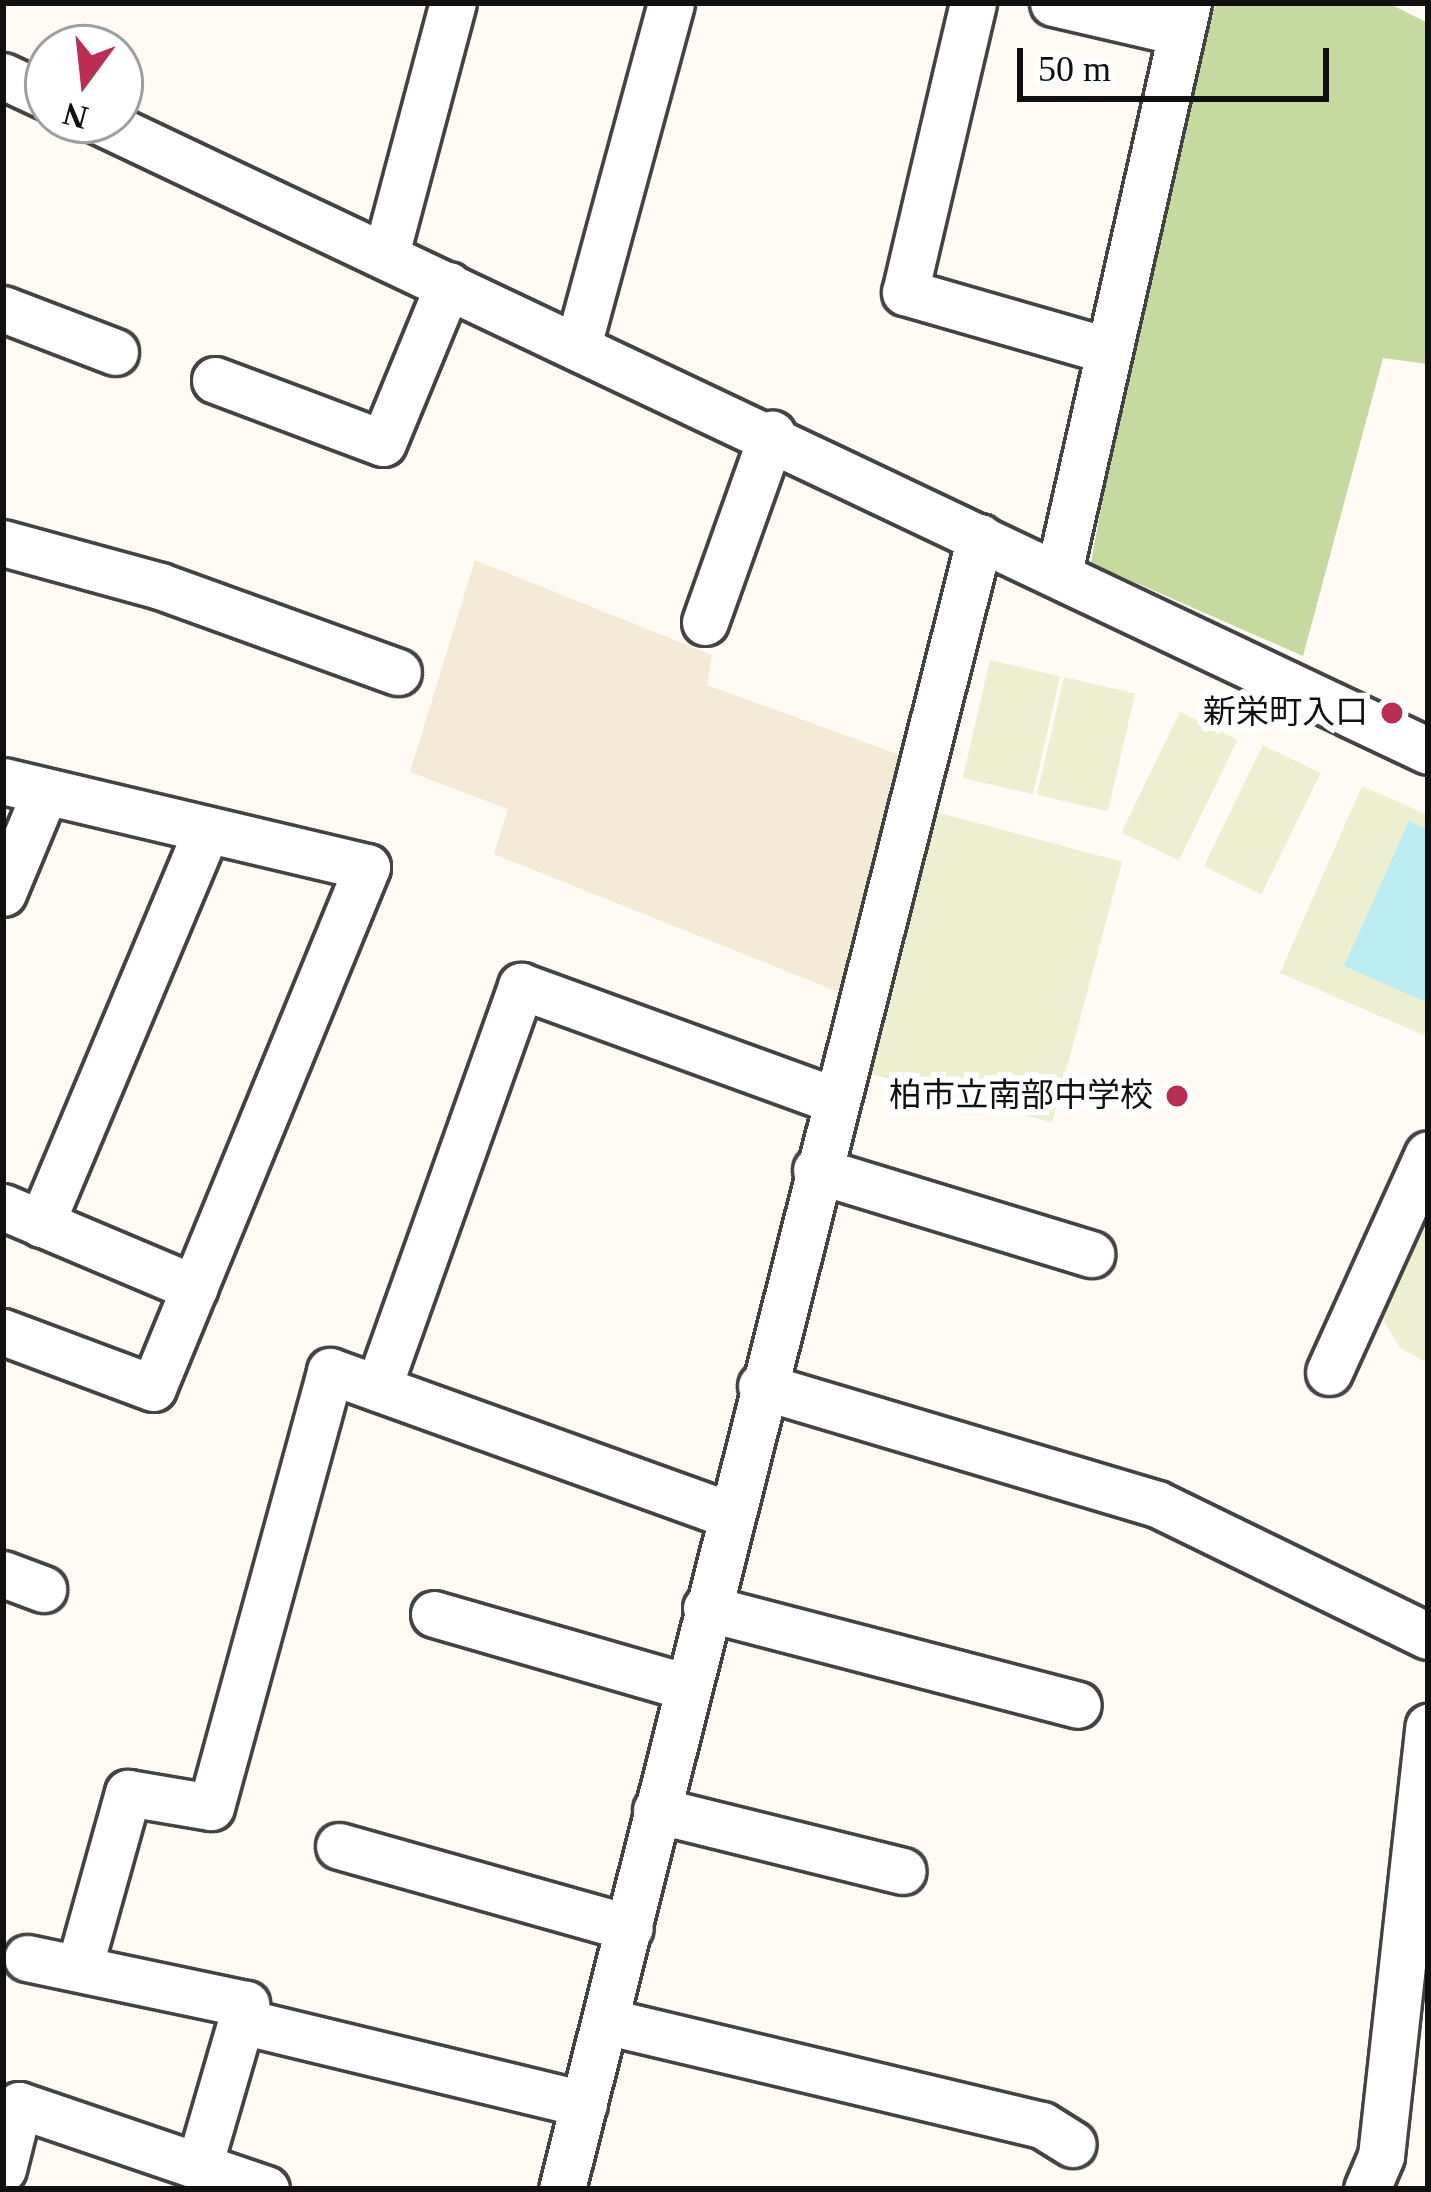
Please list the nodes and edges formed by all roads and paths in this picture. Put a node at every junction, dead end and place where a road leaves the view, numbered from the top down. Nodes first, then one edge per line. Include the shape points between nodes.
1 (453, 3) edge
2 (670, 3) edge
3 (973, 3) edge
4 (1053, 3) edge
5 (1184, 17) edge
6 (144, 142) edge
7 (386, 254) junction
8 (448, 285) junction
9 (3, 309) edge
10 (579, 342) junction
11 (1106, 350) junction
12 (116, 352) dead end
13 (215, 380) dead end
14 (772, 434) junction
15 (980, 537) junction
16 (3, 543) edge
17 (1059, 572) junction
18 (705, 622) dead end
19 (398, 672) dead end
20 (1428, 751) edge
21 (24, 786) edge
22 (207, 829) junction
23 (3, 892) edge
24 (835, 1100) junction
25 (1428, 1154) edge
26 (817, 1170) junction
27 (22, 1216) edge
28 (1091, 1253) dead end
29 (195, 1288) junction
30 (3, 1332) edge
31 (1329, 1372) dead end
32 (761, 1386) junction
33 (378, 1388) junction
34 (729, 1515) junction
35 (706, 1608) junction
36 (434, 1614) dead end
37 (1428, 1636) edge
38 (687, 1687) junction
39 (1078, 1705) dead end
40 (1428, 1727) edge
41 (656, 1810) junction
42 (339, 1846) dead end
43 (904, 1871) dead end
44 (630, 1928) junction
45 (26, 1958) dead end
46 (79, 1968) junction
47 (241, 2020) junction
48 (605, 2021) junction
49 (584, 2104) junction
50 (1072, 2144) dead end
51 (3, 2169) edge
52 (208, 2176) edge
53 (266, 2189) edge
54 (562, 2189) edge
55 (1367, 2189) edge

1 - 7 street
2 - 10 street
3 - 11 street via 905,292
4 - 5 street
5 - 11 street
6 - 7 street
7 - 8 street
8 - 10 street
8 - 13 street via 383,443
9 - 12 street
10 - 14 street
11 - 17 street
14 - 15 street
14 - 18 street
15 - 17 street
15 - 24 street
16 - 19 street via 160,586
17 - 20 street
21 - 22 street
21 - 23 street
22 - 27 street
22 - 29 street via 368,866
24 - 26 street
24 - 33 street via 521,986
25 - 31 street
26 - 28 street
26 - 32 street
27 - 29 street
29 - 30 street via 153,1388
32 - 34 street
32 - 37 street via 1156,1504
33 - 34 street
33 - 46 street via 331,1371 211,1807 128,1793
34 - 35 street
35 - 38 street
35 - 39 street
36 - 38 street
38 - 41 street
40 - 55 street via 1381,2156
41 - 43 street
41 - 44 street
42 - 44 street
44 - 48 street
45 - 46 street
46 - 47 street via 246,2004
47 - 49 street
47 - 52 street
48 - 49 street
48 - 50 street via 1042,2125
49 - 54 street
51 - 52 street via 20,2105
52 - 53 street

